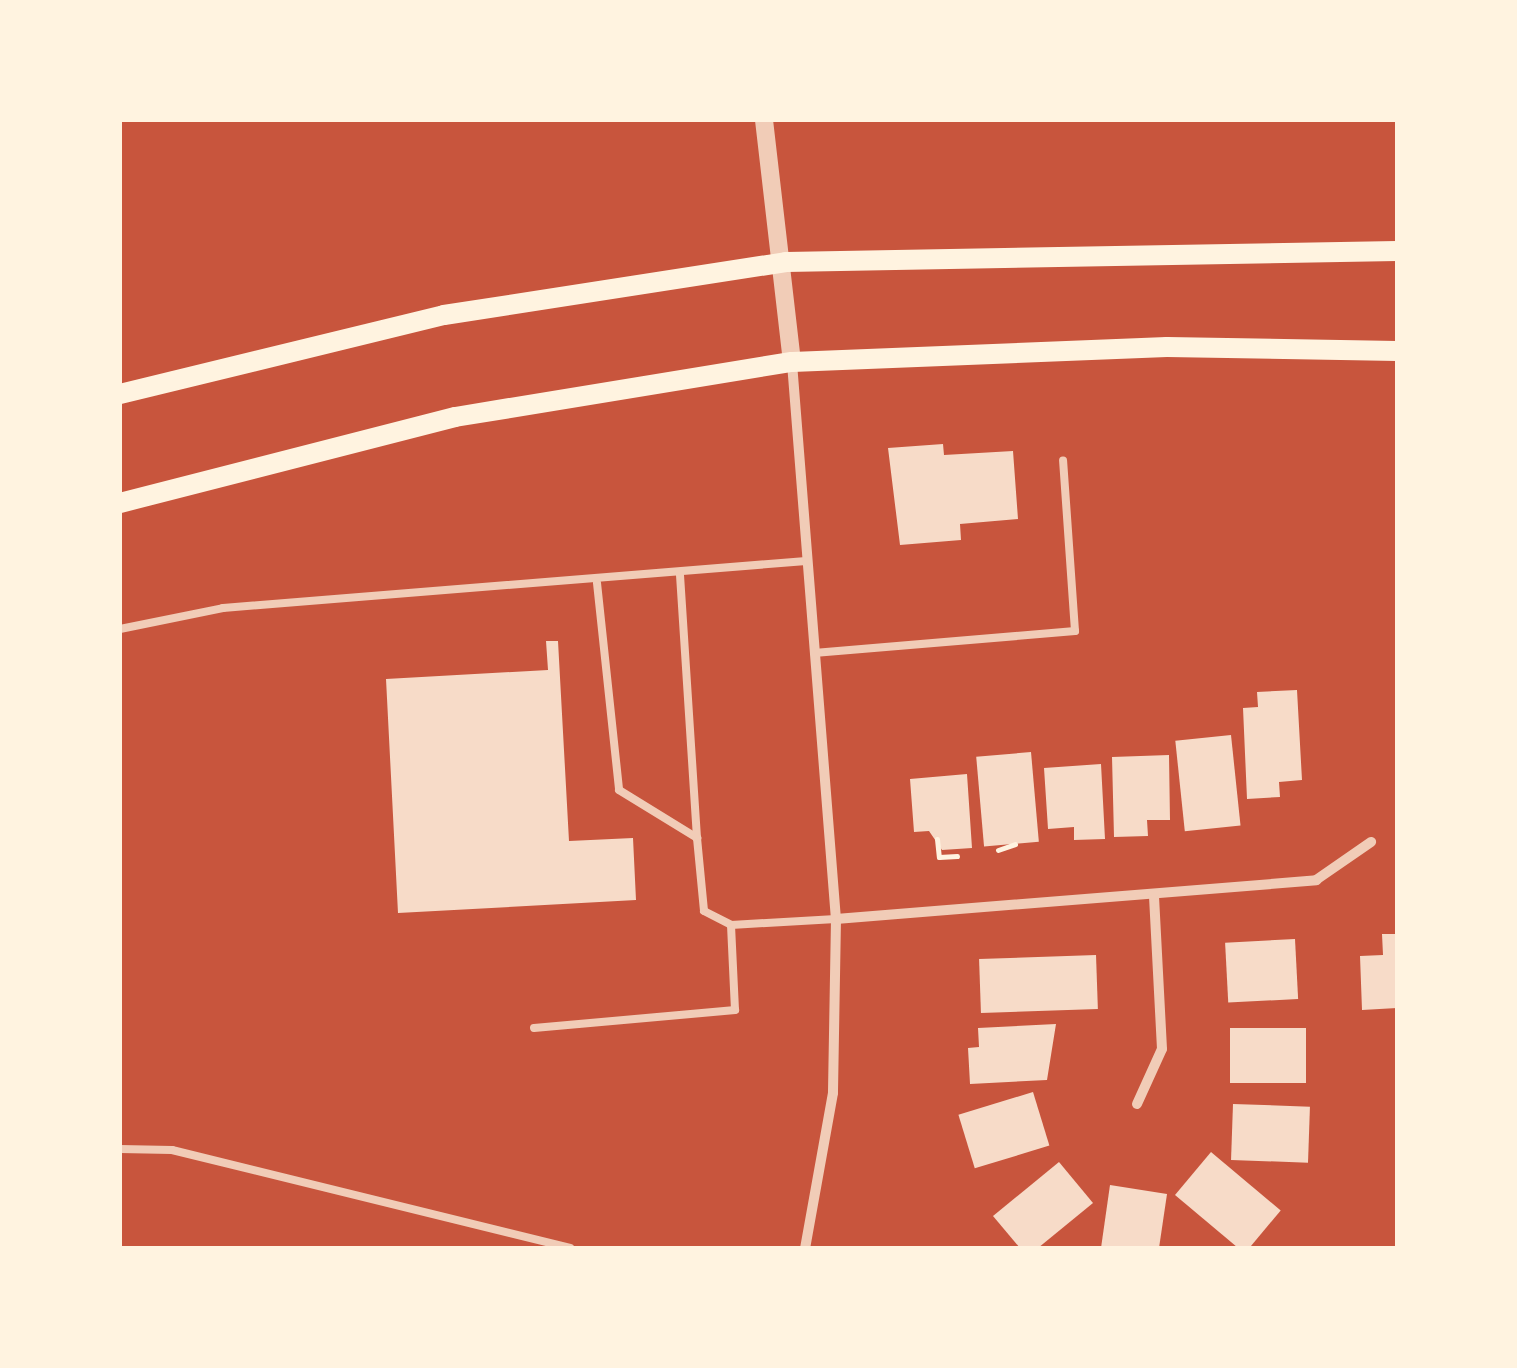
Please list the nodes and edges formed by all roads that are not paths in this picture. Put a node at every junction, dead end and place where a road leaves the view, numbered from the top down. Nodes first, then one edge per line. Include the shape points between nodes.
1 (764, 120) edge
2 (1397, 251) edge
3 (786, 262) junction
4 (1397, 351) edge
5 (792, 362) junction
6 (120, 394) edge
7 (1063, 460) dead end
8 (120, 504) edge
9 (806, 561) junction
10 (680, 575) junction
11 (596, 583) junction
12 (120, 630) edge
13 (814, 654) junction
14 (697, 838) junction
15 (1371, 842) dead end
16 (1154, 894) junction
17 (836, 919) junction
18 (730, 925) junction
19 (534, 1028) dead end
20 (1136, 1104) dead end
21 (120, 1149) edge
22 (570, 1248) edge
23 (805, 1248) edge

1 - 3 street
2 - 3 main road
3 - 5 street
3 - 6 main road via 444,314
4 - 5 main road via 1167,347
5 - 8 main road via 455,416
5 - 9 street
7 - 13 lane via 1075,632
9 - 10 lane
9 - 13 street
10 - 11 lane
10 - 14 lane
11 - 12 lane via 222,608
11 - 14 lane via 618,790
13 - 17 street
14 - 18 lane via 704,912
15 - 16 street via 1316,880
16 - 17 street
16 - 20 street via 1162,1049
17 - 18 lane
17 - 23 street via 833,1093
18 - 19 lane via 736,1010
21 - 22 lane via 172,1150

